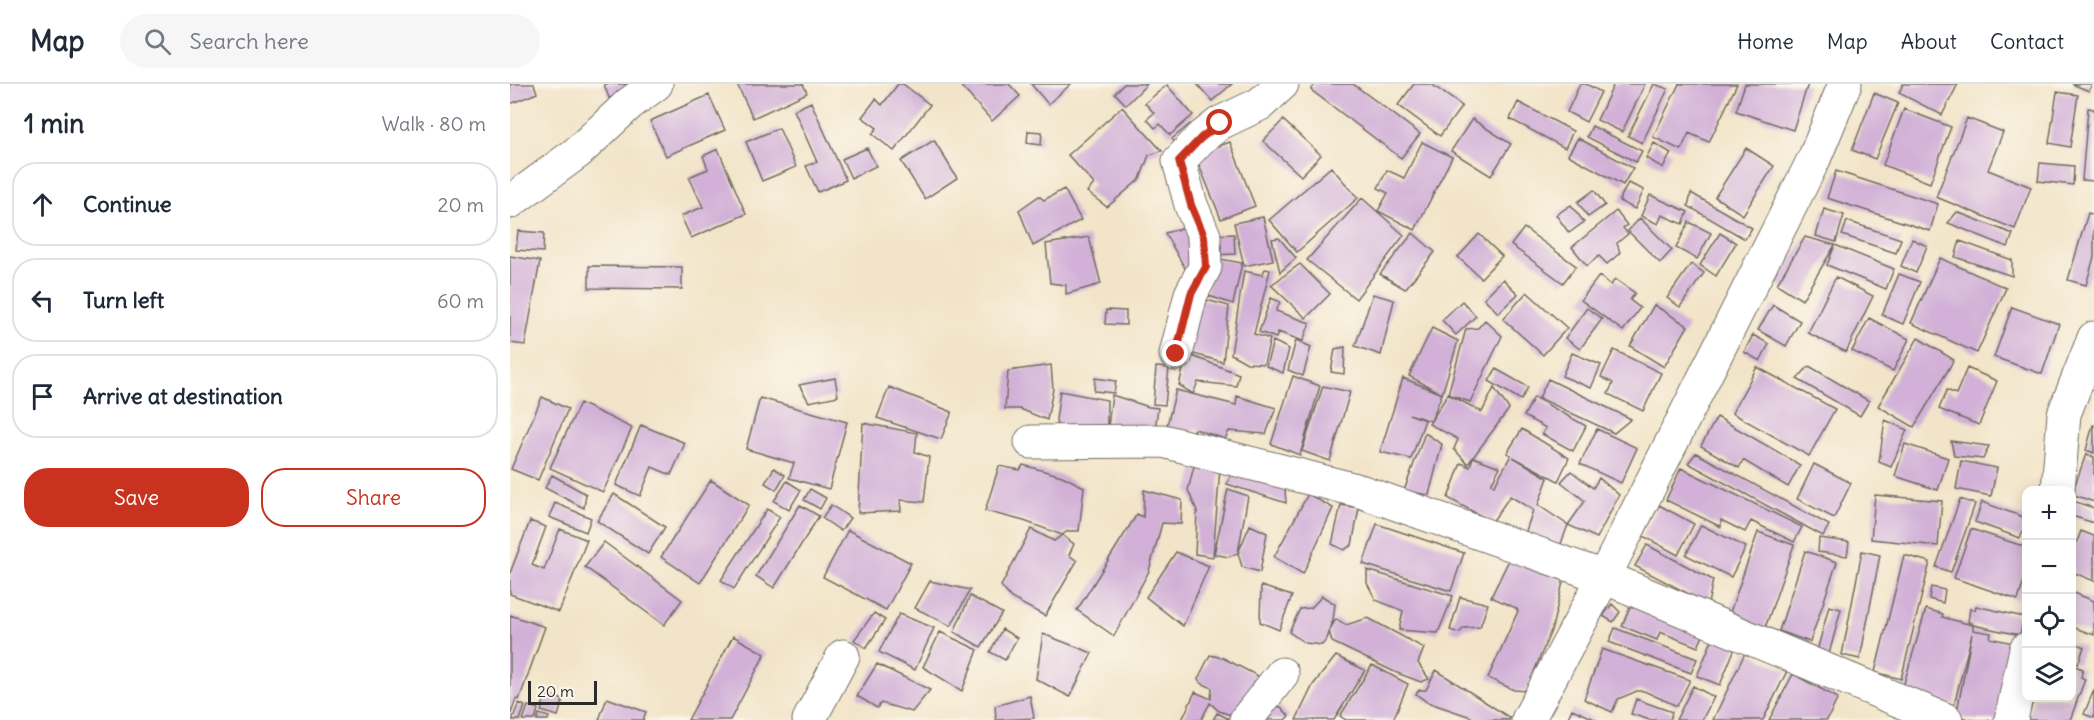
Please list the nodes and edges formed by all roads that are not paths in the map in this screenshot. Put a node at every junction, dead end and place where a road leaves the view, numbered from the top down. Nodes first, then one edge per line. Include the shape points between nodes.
1 (656, 84) edge
2 (1282, 84) edge
3 (1845, 84) edge
4 (510, 202) edge
5 (2094, 338) edge
6 (1176, 354) dead end
7 (1031, 442) dead end
8 (2058, 486) edge
9 (1604, 577) junction
10 (843, 656) dead end
11 (2022, 668) edge
12 (1282, 674) dead end
13 (809, 720) edge
14 (1246, 720) edge
15 (1528, 720) edge
16 (1946, 720) edge
17 (2011, 720) edge

1 - 4 street via 578,152
2 - 6 street via 1260,104 1220,123 1179,161 1204,236 1206,267 1191,294
3 - 9 street via 1814,159
5 - 8 street via 2064,414
7 - 9 street via 1163,441 1360,491
9 - 15 street
9 - 16 street
10 - 13 street
11 - 17 street
12 - 14 street

